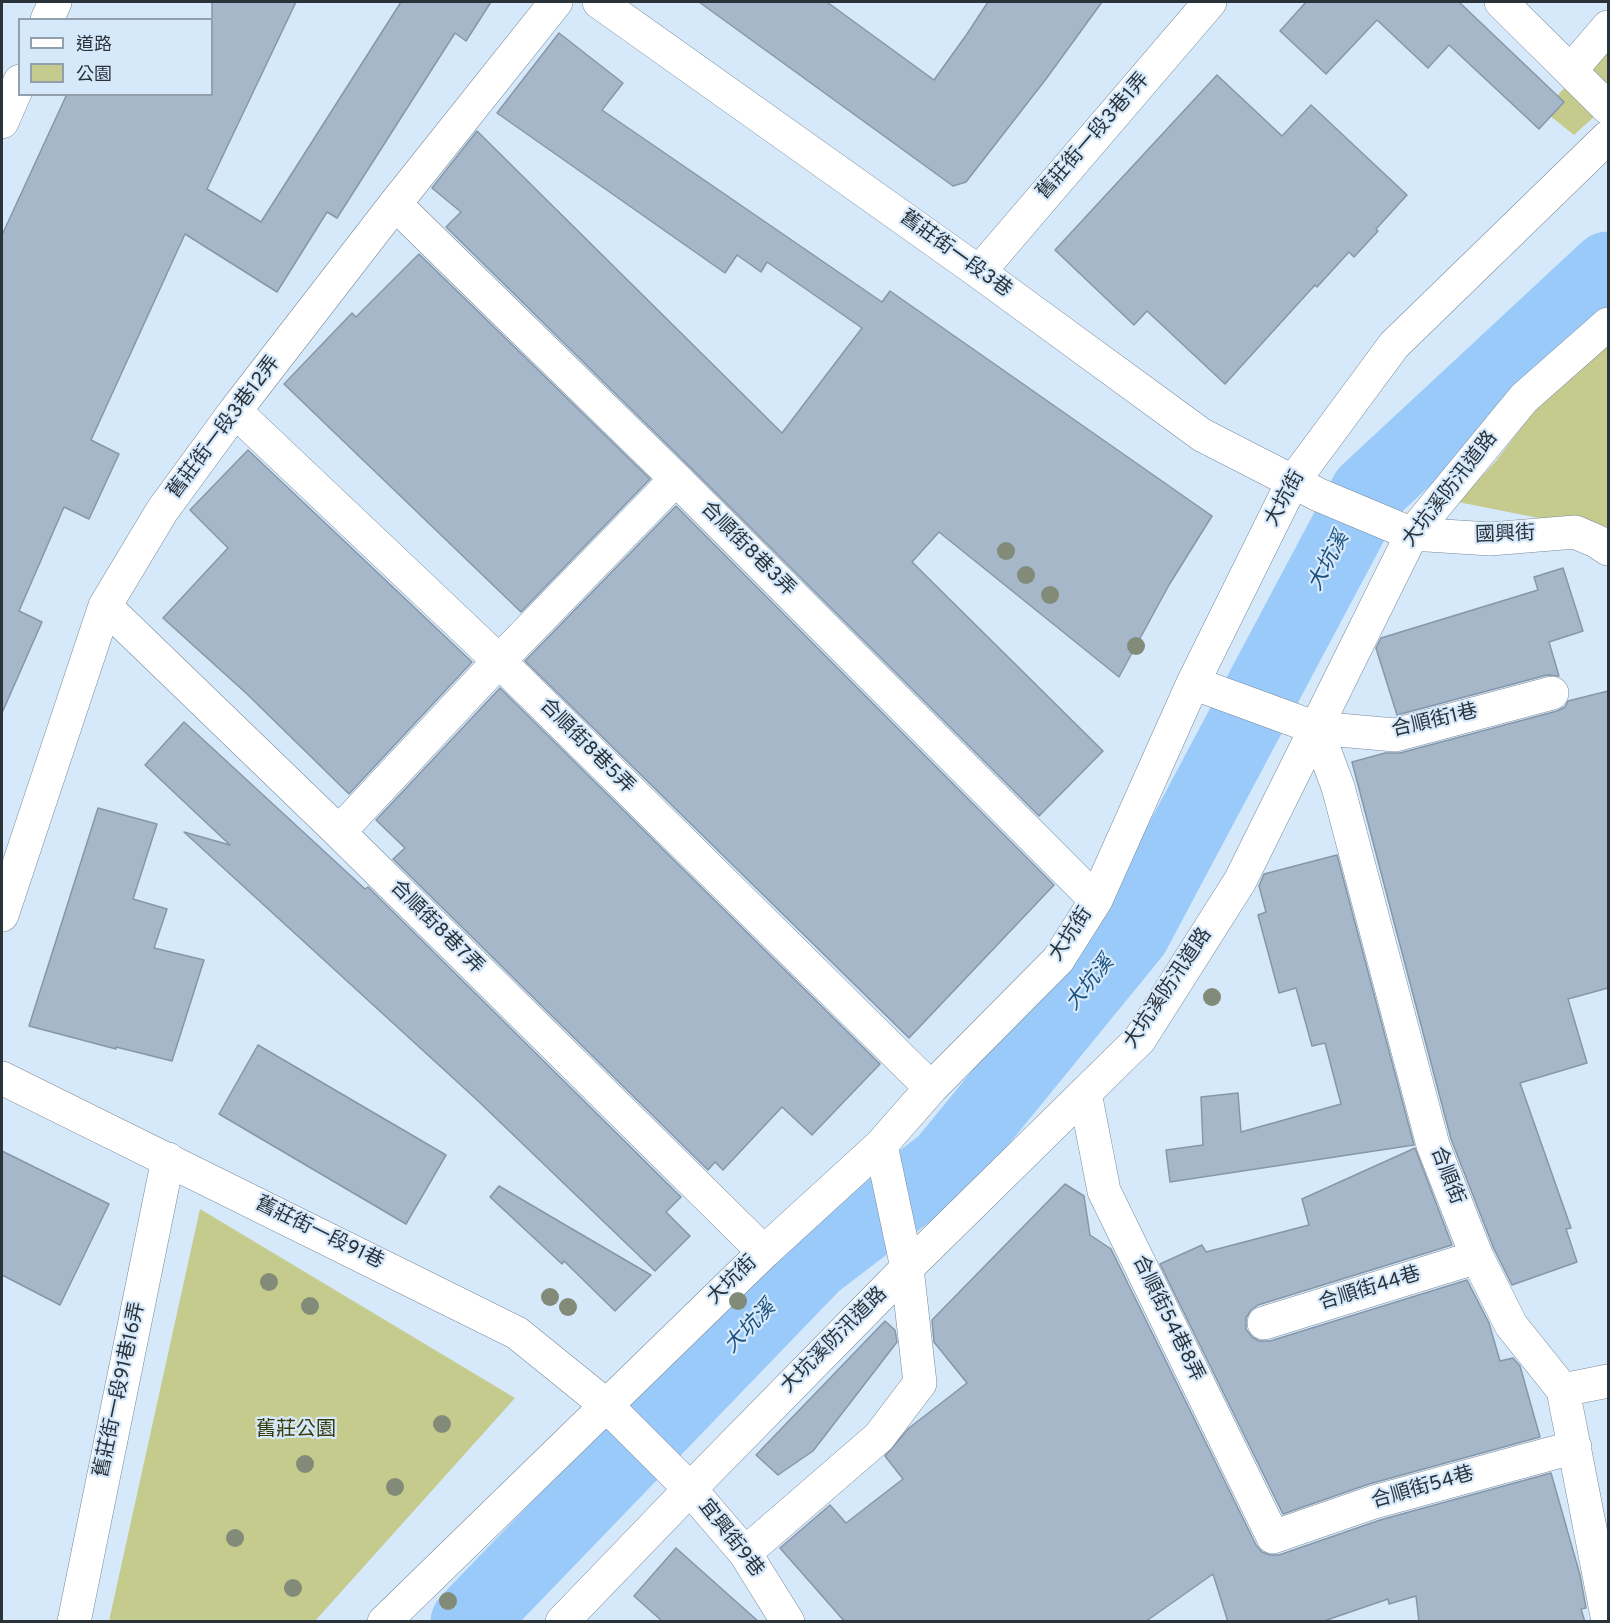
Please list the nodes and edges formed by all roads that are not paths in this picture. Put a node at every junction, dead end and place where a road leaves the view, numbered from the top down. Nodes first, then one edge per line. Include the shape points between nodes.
1 (55, 2) edge
2 (556, 2) edge
3 (599, 2) edge
4 (1210, 2) edge
5 (1501, 2) edge
6 (48, 18) edge
7 (1608, 27) edge
8 (1570, 70) junction
9 (18, 86) edge
10 (1608, 108) edge
11 (2, 122) edge
12 (1608, 136) edge
13 (395, 204) junction
14 (978, 272) junction
15 (1608, 324) edge
16 (235, 411) junction
17 (676, 479) junction
18 (1306, 489) junction
19 (1405, 531) junction
20 (1608, 549) edge
21 (105, 606) junction
22 (499, 661) junction
23 (1203, 687) junction
24 (1552, 693) dead end
25 (1309, 726) junction
26 (339, 832) junction
27 (1096, 900) junction
28 (2, 915) edge
29 (2, 1078) edge
30 (931, 1088) junction
31 (1085, 1093) junction
32 (881, 1145) junction
33 (168, 1159) junction
34 (764, 1252) junction
35 (1477, 1257) junction
36 (907, 1268) junction
37 (1264, 1323) dead end
38 (1608, 1381) edge
39 (1563, 1390) junction
40 (612, 1411) junction
41 (1575, 1447) junction
42 (690, 1489) junction
43 (1273, 1538) joint
44 (745, 1553) junction
45 (1608, 1621) edge
46 (74, 1622) edge
47 (384, 1622) edge
48 (562, 1622) edge
49 (788, 1622) edge

1 - 6 street
2 - 13 street, 舊莊街一段3巷12弄
3 - 14 street, 舊莊街一段3巷
4 - 14 street, 舊莊街一段3巷1弄
5 - 8 street
7 - 8 street
8 - 10 street
9 - 11 street
12 - 18 street, 大坑街 via 1394,345
13 - 16 street, 舊莊街一段3巷12弄
13 - 17 street, 合順街8巷3弄
14 - 18 street, 舊莊街一段3巷 via 1202,435
15 - 19 street, 大坑溪防汛道路 via 1524,398
16 - 21 street, 舊莊街一段3巷12弄 via 162,511
16 - 22 street, 合順街8巷5弄
17 - 22 street
17 - 27 street, 合順街8巷3弄
18 - 19 street, 舊莊街一段3巷
18 - 23 street, 大坑街
19 - 20 street, 國興街 via 1490,539 1575,532
19 - 25 street, 大坑溪防汛道路
21 - 26 street, 合順街8巷7弄
21 - 28 street, 舊莊街一段3巷12弄
22 - 26 street
22 - 30 street, 合順街8巷5弄
23 - 25 street, 合順街1巷
23 - 27 street, 大坑街
24 - 25 street, 合順街1巷 via 1395,735
25 - 31 street, 大坑溪防汛道路 via 1240,881 1140,1040
25 - 35 street, 合順街 via 1338,787 1432,1144
26 - 34 street, 合順街8巷7弄
27 - 30 street, 大坑街 via 1058,960
29 - 33 street, 舊莊街一段91巷
30 - 32 street, 大坑街
31 - 36 street, 大坑溪防汛道路
31 - 43 street, 合順街54巷8弄 via 1104,1191
32 - 34 street, 大坑街
32 - 36 street
33 - 40 street, 舊莊街一段91巷 via 517,1332
33 - 46 street, 舊莊街一段91巷16弄
34 - 40 street, 大坑街
35 - 37 street, 合順街44巷
35 - 39 street, 合順街 via 1511,1325
36 - 42 street, 大坑溪防汛道路
36 - 44 street via 920,1383 879,1437
38 - 39 street
39 - 41 street, 合順街
40 - 42 street, 舊莊街一段91巷
40 - 47 street, 大坑街
41 - 43 street, 合順街54巷 via 1374,1502
41 - 45 street, 合順街
42 - 44 street, 宜興街9巷
42 - 48 street, 大坑溪防汛道路
44 - 49 street, 宜興街9巷

